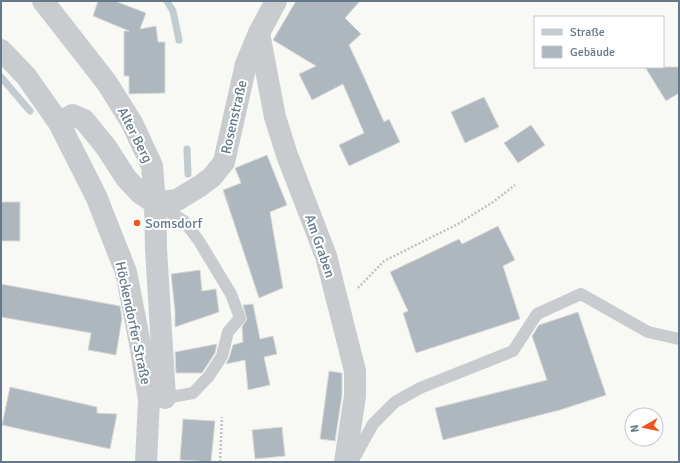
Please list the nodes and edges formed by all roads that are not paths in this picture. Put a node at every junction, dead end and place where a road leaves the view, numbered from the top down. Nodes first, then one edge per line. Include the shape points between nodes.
1 (43, 1) edge
2 (276, 1) edge
3 (259, 33) junction
4 (1, 50) edge
5 (60, 123) junction
6 (155, 203) junction
7 (679, 339) edge
8 (157, 399) junction
9 (146, 462) edge
10 (345, 462) edge
11 (352, 462) edge

1 - 6 street, Alter Berg via 107,83 132,123 152,166
2 - 3 street, Rosenstraße
3 - 6 street, Rosenstraße via 246,64 224,162 212,177 177,200
3 - 10 street, Am Graben via 275,117 326,256 356,371 355,396
4 - 5 street, Höckendorfer Straße via 26,76
5 - 6 street via 72,115 84,120 126,178 140,193
5 - 8 street, Höckendorfer Straße via 96,196 126,272 141,349
6 - 8 street, Alter Berg
6 - 8 lane via 184,221 199,241 231,294 240,318 228,332 222,356 209,376 193,392
7 - 11 lane via 648,332 581,294 537,314 513,351 420,388 395,402 372,424
8 - 9 street, Höckendorfer Straße

